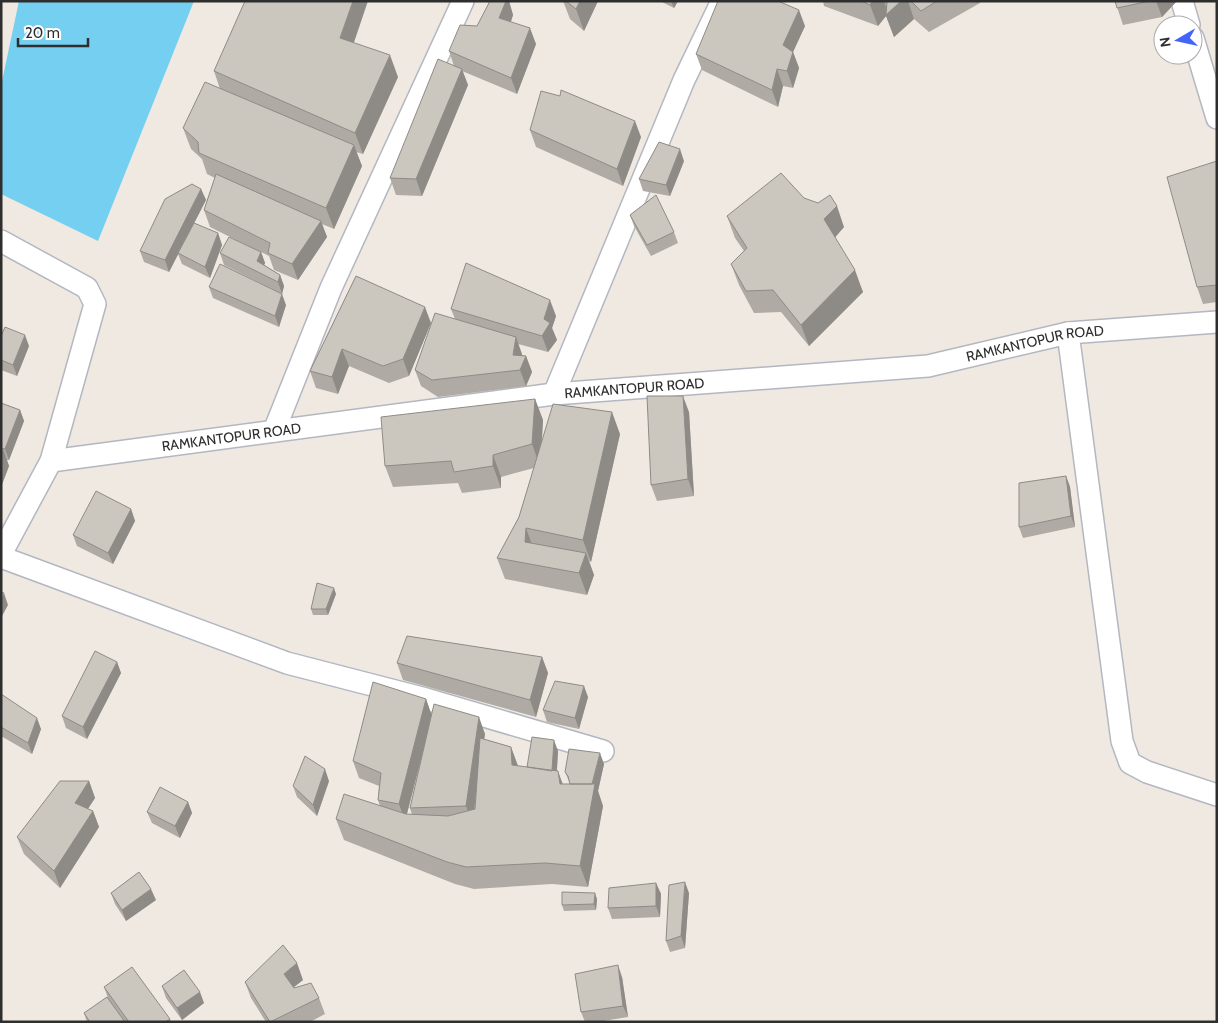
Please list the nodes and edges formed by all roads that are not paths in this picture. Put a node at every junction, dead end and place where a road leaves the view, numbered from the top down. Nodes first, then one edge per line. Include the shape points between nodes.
1 (463, 1) edge
2 (722, 1) edge
3 (1182, 1) edge
4 (1186, 15) edge
5 (1201, 65) edge
6 (1217, 118) edge
7 (1, 241) edge
8 (1217, 322) edge
9 (1068, 332) junction
10 (554, 394) junction
11 (274, 431) junction
12 (51, 461) junction
13 (1, 555) edge
14 (603, 751) dead end
15 (1217, 795) edge

1 - 11 street via 332,288
2 - 10 street via 684,80
3 - 4 street
5 - 6 street
7 - 12 street via 87,288 95,304
8 - 9 street, RAMKANTOPUR ROAD
9 - 10 street, RAMKANTOPUR ROAD via 928,366
9 - 15 street via 1122,742 1130,763 1147,772
10 - 11 street, RAMKANTOPUR ROAD
11 - 12 street, RAMKANTOPUR ROAD
12 - 13 street
13 - 14 street via 287,663 426,699

